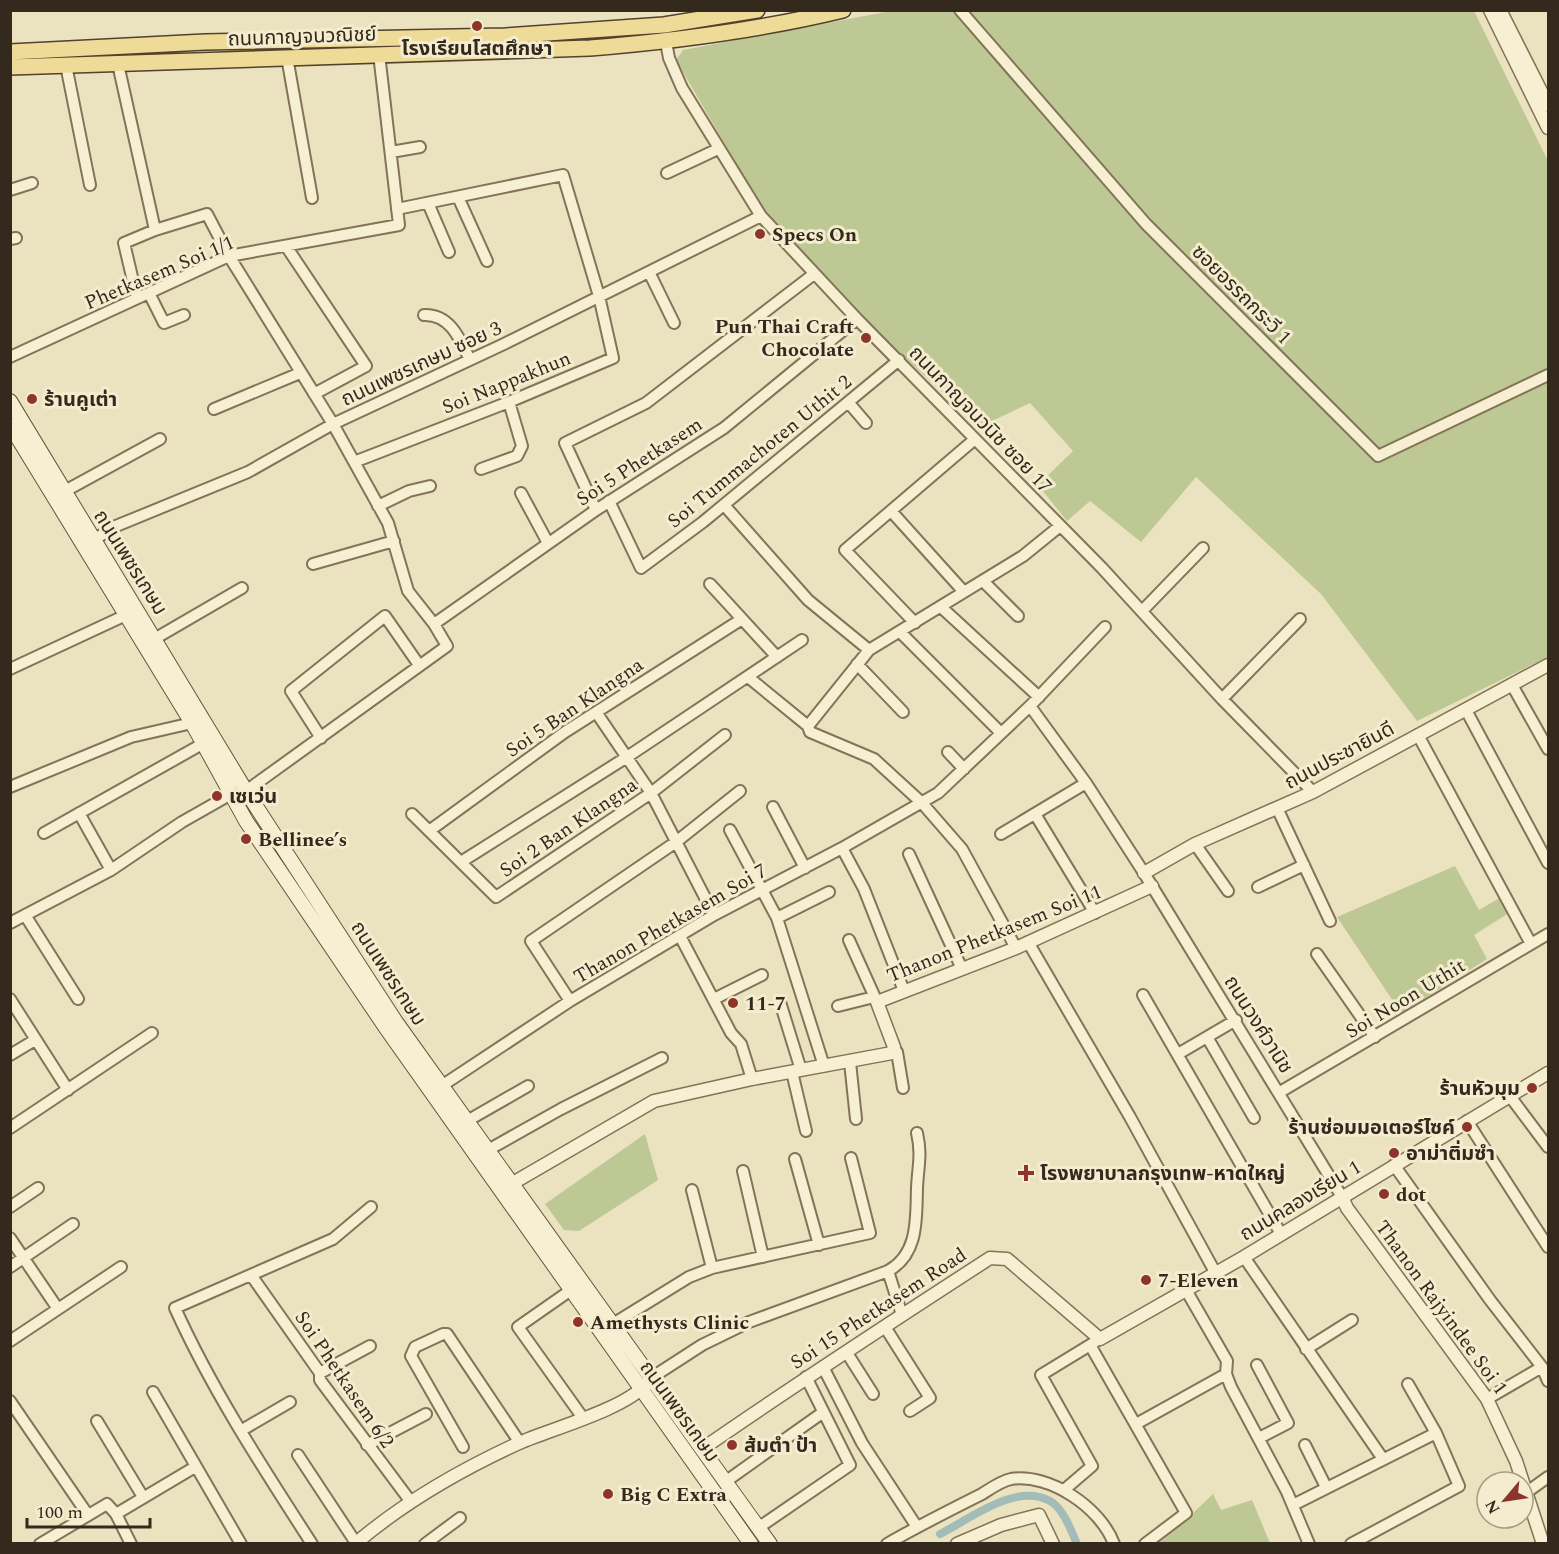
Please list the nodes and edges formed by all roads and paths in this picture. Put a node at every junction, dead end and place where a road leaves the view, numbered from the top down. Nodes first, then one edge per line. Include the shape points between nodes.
1 (756, 10) edge
2 (843, 10) edge
3 (960, 10) edge
4 (1490, 10) edge
5 (1500, 10) edge
6 (666, 42) junction
7 (505, 43) junction
8 (380, 54) junction
9 (287, 57) junction
10 (11, 61) edge
11 (118, 64) junction
12 (66, 65) junction
13 (1548, 105) edge
14 (1548, 128) edge
15 (420, 147) dead end
16 (718, 149) junction
17 (390, 152) junction
18 (666, 173) dead end
19 (32, 183) dead end
20 (90, 185) dead end
21 (10, 190) edge
22 (458, 197) junction
23 (312, 198) dead end
24 (428, 203) junction
25 (397, 209) junction
26 (761, 216) junction
27 (155, 230) junction
28 (286, 246) junction
29 (449, 252) dead end
30 (229, 256) junction
31 (487, 261) dead end
32 (649, 272) junction
33 (814, 274) junction
34 (149, 294) junction
35 (600, 296) junction
36 (137, 298) junction
37 (184, 315) dead end
38 (424, 315) dead end
39 (857, 319) junction
40 (674, 323) dead end
41 (10, 357) edge
42 (469, 358) junction
43 (899, 360) junction
44 (300, 373) junction
45 (1548, 375) edge
46 (314, 394) junction
47 (10, 401) edge
48 (509, 402) junction
49 (848, 402) junction
50 (214, 409) dead end
51 (866, 423) dead end
52 (10, 424) edge
53 (333, 424) junction
54 (160, 439) dead end
55 (975, 439) junction
56 (354, 462) junction
57 (481, 469) dead end
58 (430, 486) dead end
59 (65, 491) junction
60 (522, 493) dead end
61 (609, 501) junction
62 (724, 505) junction
63 (378, 506) junction
64 (596, 510) junction
65 (891, 511) junction
66 (74, 518) junction
67 (1060, 526) junction
68 (95, 539) junction
69 (394, 541) junction
70 (548, 543) junction
71 (1203, 548) dead end
72 (313, 564) dead end
73 (984, 581) junction
74 (710, 584) dead end
75 (242, 588) dead end
76 (964, 592) junction
77 (941, 607) junction
78 (1143, 610) junction
79 (126, 615) junction
80 (1018, 616) dead end
81 (742, 619) junction
82 (1300, 620) dead end
83 (915, 623) junction
84 (434, 624) junction
85 (1105, 627) dead end
86 (900, 632) junction
87 (156, 638) junction
88 (802, 640) dead end
89 (869, 650) junction
90 (777, 657) junction
91 (857, 664) junction
92 (419, 665) junction
93 (1548, 665) edge
94 (10, 669) edge
95 (748, 677) junction
96 (1512, 685) junction
97 (1039, 697) junction
98 (1222, 699) junction
99 (1030, 706) junction
100 (1466, 710) junction
101 (596, 712) junction
102 (903, 712) dead end
103 (192, 723) junction
104 (808, 726) junction
105 (1001, 733) junction
106 (724, 735) dead end
107 (1418, 735) junction
108 (321, 738) junction
109 (204, 743) junction
110 (1548, 749) edge
111 (948, 752) dead end
112 (627, 757) junction
113 (964, 769) junction
114 (1086, 783) junction
115 (10, 787) edge
116 (741, 791) dead end
117 (240, 792) junction
118 (1313, 792) junction
119 (651, 793) junction
120 (922, 803) junction
121 (773, 807) dead end
122 (1278, 810) junction
123 (79, 813) junction
124 (412, 814) dead end
125 (1035, 814) junction
126 (730, 830) dead end
127 (429, 831) junction
128 (44, 833) dead end
129 (1002, 834) dead end
130 (676, 842) junction
131 (1196, 844) junction
132 (842, 848) junction
133 (909, 854) dead end
134 (461, 862) junction
135 (1548, 863) edge
136 (1304, 865) junction
137 (805, 868) junction
138 (111, 870) junction
139 (1144, 873) junction
140 (1152, 886) junction
141 (1258, 886) dead end
142 (764, 890) junction
143 (1228, 891) dead end
144 (829, 892) dead end
145 (1095, 913) junction
146 (25, 915) junction
147 (714, 915) junction
148 (777, 918) junction
149 (1330, 921) dead end
150 (10, 923) edge
151 (1548, 934) edge
152 (680, 936) junction
153 (849, 940) dead end
154 (1531, 944) junction
155 (1022, 945) junction
156 (1317, 954) dead end
157 (962, 969) junction
158 (762, 975) dead end
159 (904, 991) junction
160 (1143, 994) dead end
161 (10, 999) edge
162 (78, 999) dead end
163 (714, 999) junction
164 (876, 1000) junction
165 (570, 1001) junction
166 (780, 1002) dead end
167 (838, 1006) dead end
168 (1236, 1020) junction
169 (391, 1025) junction
170 (152, 1033) dead end
171 (1207, 1037) junction
172 (1375, 1037) junction
173 (35, 1040) junction
174 (897, 1052) junction
175 (1178, 1054) junction
176 (10, 1055) edge
177 (663, 1058) dead end
178 (850, 1062) junction
179 (824, 1066) junction
180 (796, 1071) junction
181 (1548, 1073) edge
182 (752, 1079) junction
183 (443, 1085) junction
184 (528, 1086) dead end
185 (903, 1088) dead end
186 (68, 1090) junction
187 (1280, 1092) junction
188 (1509, 1095) junction
189 (1254, 1118) dead end
190 (856, 1119) dead end
191 (467, 1121) junction
192 (1467, 1121) junction
193 (10, 1128) edge
194 (806, 1131) dead end
195 (917, 1133) dead end
196 (1548, 1147) edge
197 (488, 1150) junction
198 (850, 1158) dead end
199 (795, 1159) dead end
200 (1394, 1165) junction
201 (743, 1171) dead end
202 (513, 1183) junction
203 (38, 1188) dead end
204 (692, 1190) dead end
205 (1342, 1197) junction
206 (10, 1207) edge
207 (371, 1207) dead end
208 (73, 1224) dead end
209 (1281, 1234) junction
210 (10, 1238) edge
211 (819, 1245) junction
212 (1548, 1247) edge
213 (763, 1257) junction
214 (1244, 1257) junction
215 (23, 1258) junction
216 (10, 1267) edge
217 (122, 1267) dead end
218 (712, 1268) junction
219 (888, 1270) junction
220 (1215, 1272) junction
221 (251, 1275) junction
222 (571, 1290) junction
223 (1186, 1290) junction
224 (58, 1309) junction
225 (902, 1315) junction
226 (1352, 1320) dead end
227 (614, 1324) junction
228 (885, 1327) junction
229 (10, 1341) edge
230 (1095, 1342) junction
231 (370, 1346) dead end
232 (1306, 1349) junction
233 (848, 1353) junction
234 (1257, 1365) dead end
235 (823, 1367) junction
236 (1542, 1367) junction
237 (320, 1373) junction
238 (1226, 1374) junction
239 (651, 1377) junction
240 (806, 1377) junction
241 (1548, 1381) edge
242 (1408, 1384) dead end
243 (641, 1390) junction
244 (153, 1392) dead end
245 (873, 1394) dead end
246 (1487, 1399) junction
247 (11, 1402) edge
248 (290, 1402) dead end
249 (910, 1411) dead end
250 (822, 1413) junction
251 (426, 1414) dead end
252 (583, 1418) junction
253 (97, 1421) dead end
254 (1136, 1424) junction
255 (242, 1430) junction
256 (1436, 1433) junction
257 (1259, 1438) junction
258 (520, 1443) junction
259 (367, 1445) junction
260 (1305, 1445) dead end
261 (463, 1448) dead end
262 (702, 1449) junction
263 (298, 1455) dead end
264 (1383, 1459) junction
265 (195, 1467) junction
266 (1519, 1470) edge
267 (1548, 1477) edge
268 (725, 1482) junction
269 (1535, 1486) edge
270 (1326, 1487) junction
271 (1064, 1490) junction
272 (143, 1497) junction
273 (411, 1503) junction
274 (1293, 1505) junction
275 (116, 1514) junction
276 (87, 1515) junction
277 (460, 1518) dead end
278 (1535, 1518) edge
279 (917, 1527) junction
280 (758, 1528) junction
281 (362, 1541) edge
282 (40, 1544) edge
283 (131, 1544) edge
284 (241, 1544) edge
285 (312, 1544) edge
286 (425, 1544) edge
287 (751, 1544) edge
288 (770, 1544) edge
289 (887, 1544) edge
290 (957, 1544) edge
291 (1053, 1544) edge
292 (1114, 1544) edge
293 (1145, 1544) edge
294 (1309, 1544) edge
295 (1351, 1544) edge
296 (1543, 1544) edge

1 - 7 main road, ถนนกาญจนวณิชย์
2 - 6 main road, ถนนกาญจนวณิชย์
3 - 45 street, ซอยอรรถกระวี 1 via 1146,224 1378,456
4 - 14 street
5 - 13 street
6 - 7 main road, ถนนกาญจนวณิชย์ via 590,48
6 - 16 street, ถนนกาญจนวนิช ซอย 17 via 678,80
7 - 8 main road, ถนนกาญจนวณิชย์
7 - 10 main road, ถนนกาญจนวณิชย์ via 206,42
8 - 9 main road, ถนนกาญจนวณิชย์
8 - 17 street
9 - 11 main road, ถนนกาญจนวณิชย์
9 - 23 street
10 - 12 main road, ถนนกาญจนวณิชย์
11 - 12 main road, ถนนกาญจนวณิชย์
11 - 27 street
12 - 20 street
15 - 17 street
16 - 18 street
16 - 26 street, ถนนกาญจนวนิช ซอย 17
17 - 25 street
19 - 21 street
22 - 24 street
22 - 31 street
22 - 35 street via 563,175
24 - 25 street
24 - 29 street
25 - 28 street, Phetkasem Soi 1/1 via 399,225
26 - 32 street, ถนนเพชรเกษม ซอย 3
26 - 33 street, ถนนกาญจนวนิช ซอย 17
27 - 30 street via 207,214
27 - 36 street via 124,243
28 - 30 street, Phetkasem Soi 1/1
28 - 46 street via 366,366
30 - 34 street, Phetkasem Soi 1/1
30 - 44 street
32 - 35 street, ถนนเพชรเกษม ซอย 3
32 - 40 street
33 - 39 street, ถนนกาญจนวนิช ซอย 17
33 - 64 street via 646,403 565,443
34 - 36 street, Phetkasem Soi 1/1
34 - 37 street via 164,323
35 - 42 street, ถนนเพชรเกษม ซอย 3
35 - 48 street, Soi Nappakhun via 613,358
36 - 41 street, Phetkasem Soi 1/1
38 - 42 street via 451,325
39 - 43 street, ถนนกาญจนวนิช ซอย 17
39 - 61 street, Soi 5 Phetkasem via 724,428
42 - 53 street, ถนนเพชรเกษม ซอย 3
43 - 49 street, Soi Tummachoten Uthit 2
43 - 55 street, ถนนกาญจนวนิช ซอย 17
44 - 46 street
44 - 50 street
46 - 53 street
47 - 59 main road, ถนนเพชรเกษม
48 - 56 street, Soi Nappakhun
48 - 57 street via 522,446 520,452
49 - 51 street
49 - 62 street, Soi Tummachoten Uthit 2
52 - 66 main road, ถนนเพชรเกษม
53 - 56 street
53 - 68 street, ถนนเพชรเกษม ซอย 3 via 248,472 116,526
54 - 59 street
55 - 65 street
55 - 67 street, ถนนกาญจนวนิช ซอย 17
56 - 63 street
58 - 63 street
59 - 66 main road, ถนนเพชรเกษม
60 - 70 street
61 - 62 street, Soi Tummachoten Uthit 2 via 641,568
61 - 64 street, Soi 5 Phetkasem
62 - 89 street via 808,600
63 - 69 street
64 - 70 street, Soi 5 Phetkasem
65 - 76 street
65 - 83 street via 845,550
66 - 68 main road, ถนนเพชรเกษม
66 - 79 main road, ถนนเพชรเกษม
67 - 73 street
67 - 78 street, ถนนกาญจนวนิช ซอย 17
68 - 87 main road, ถนนเพชรเกษม
69 - 72 street
69 - 84 street via 408,591
70 - 84 street, Soi 5 Phetkasem
71 - 78 street
73 - 76 street
73 - 80 street
74 - 81 street
75 - 87 street
76 - 77 street
77 - 83 street
77 - 97 street
78 - 98 street, ถนนกาญจนวนิช ซอย 17
79 - 94 street
79 - 103 main road, ถนนเพชรเกษม
81 - 90 street
81 - 101 street, Soi 5 Ban Klangna
82 - 98 street
83 - 86 street
84 - 92 street via 447,646
85 - 97 street, Thanon Phetkasem Soi 7
86 - 89 street
86 - 105 street
87 - 117 main road, ถนนเพชรเกษม
88 - 90 street
89 - 91 street
90 - 95 street
91 - 102 street
91 - 104 street
92 - 108 street
92 - 108 street via 385,616 291,691
93 - 96 street, ถนนประชายินดี
95 - 104 street
95 - 112 street
96 - 100 street, ถนนประชายินดี
96 - 110 street
97 - 99 street, Thanon Phetkasem Soi 7
98 - 118 street, ถนนกาญจนวนิช ซอย 17
99 - 105 street, Thanon Phetkasem Soi 7
99 - 114 street, ถนนวงศ์วานิช
100 - 107 street, ถนนประชายินดี
100 - 135 street
101 - 112 street
101 - 127 street, Soi 5 Ban Klangna
103 - 109 main road, ถนนเพชรเกษม
103 - 115 street via 131,737
104 - 120 street via 810,732 874,759
105 - 113 street, Thanon Phetkasem Soi 7
106 - 119 street, Soi 2 Ban Klangna
107 - 118 street, ถนนประชายินดี
107 - 154 street
108 - 117 street
109 - 117 main road, ถนนเพชรเกษม
109 - 123 street
111 - 113 street
112 - 119 street
112 - 134 street
113 - 120 street, Thanon Phetkasem Soi 7
114 - 125 street
114 - 139 street, ถนนวงศ์วานิช
116 - 130 street
117 - 138 street via 182,822
117 - 169 main road, ถนนเพชรเกษม
118 - 122 street, ถนนประชายินดี
119 - 130 street
119 - 134 street, Soi 2 Ban Klangna via 496,897
120 - 132 street, Thanon Phetkasem Soi 7
120 - 155 street via 966,856
121 - 137 street
122 - 131 street, ถนนประชายินดี
122 - 136 street
123 - 128 street
123 - 138 street
124 - 127 street, Soi 2 Ban Klangna
125 - 129 street
125 - 145 street
126 - 142 street
127 - 134 street, Soi 2 Ban Klangna
130 - 147 street
130 - 165 street via 531,941
131 - 139 street, ถนนประชายินดี
131 - 143 street
132 - 137 street, Thanon Phetkasem Soi 7
132 - 159 street via 864,889
133 - 157 street
136 - 141 street
136 - 149 street
137 - 142 street, Thanon Phetkasem Soi 7
138 - 146 street
139 - 140 street, ถนนวงศ์วานิช
140 - 145 street, Thanon Phetkasem Soi 11
140 - 168 street, ถนนวงศ์วานิช
142 - 147 street, Thanon Phetkasem Soi 7
142 - 148 street
144 - 148 street
145 - 155 street, Thanon Phetkasem Soi 11
146 - 150 street
146 - 162 street
147 - 152 street, Thanon Phetkasem Soi 7
148 - 179 street
151 - 154 street, Soi Noon Uthit
152 - 163 street
152 - 165 street, Thanon Phetkasem Soi 7
153 - 164 street
154 - 172 street, Soi Noon Uthit
155 - 157 street, Thanon Phetkasem Soi 11
155 - 220 street via 1130,1117
156 - 172 street
157 - 159 street, Thanon Phetkasem Soi 11
158 - 163 street
159 - 164 street, Thanon Phetkasem Soi 11
160 - 175 street
161 - 173 street
163 - 182 street via 731,1034 741,1044
164 - 167 street
164 - 174 street, Thanon Phetkasem Soi 11
165 - 183 street, Thanon Phetkasem Soi 7
166 - 180 street
168 - 171 street
168 - 187 street, ถนนวงศ์วานิช
169 - 183 main road, ถนนเพชรเกษม
169 - 222 main road, ถนนเพชรเกษม
170 - 186 street
171 - 175 street
171 - 189 street
172 - 187 street, Soi Noon Uthit
173 - 176 street
173 - 186 street
174 - 178 street
174 - 185 street
175 - 209 street
177 - 197 street via 561,1108
178 - 179 street
178 - 190 street
179 - 180 street
180 - 182 street
180 - 194 street
181 - 188 street, ถนนคลองเรียน 1
182 - 202 street via 654,1101
183 - 191 main road, ถนนเพชรเกษม
184 - 191 street
186 - 193 street
187 - 205 street, ถนนวงศ์วานิช
188 - 192 street, ถนนคลองเรียน 1
188 - 196 street
191 - 197 main road, ถนนเพชรเกษม
192 - 200 street, ถนนคลองเรียน 1
192 - 212 street
195 - 219 street via 922,1153 915,1237
197 - 202 main road, ถนนเพชรเกษม
198 - 211 street via 870,1233
199 - 211 street
200 - 205 street, ถนนคลองเรียน 1
200 - 236 street
201 - 213 street
202 - 227 main road, ถนนเพชรเกษม
203 - 206 street
204 - 218 street
205 - 209 street, ถนนคลองเรียน 1
205 - 246 street, Thanon Rajyindee Soi 1
207 - 221 street via 333,1239
208 - 215 street
209 - 214 street, ถนนคลองเรียน 1
210 - 215 street
211 - 213 street
213 - 218 street
214 - 220 street, ถนนคลองเรียน 1
214 - 232 street
215 - 216 street
215 - 224 street
217 - 224 street
218 - 227 street via 689,1277
219 - 225 street
219 - 239 street via 749,1322
220 - 223 street, ถนนคลองเรียน 1
221 - 237 street, Soi Phetkasem 6/2
221 - 255 street via 175,1308 189,1341
222 - 243 main road, ถนนเพชรเกษม
222 - 252 street via 519,1327
223 - 230 street, ถนนคลองเรียน 1
223 - 238 street via 1227,1360
224 - 229 street
225 - 228 street, Soi 15 Phetkasem Road
225 - 230 street, Soi 15 Phetkasem Road via 990,1258 1007,1259
226 - 232 street
227 - 239 main road, ถนนเพชรเกษม
228 - 233 street, Soi 15 Phetkasem Road
228 - 249 street via 930,1398
230 - 254 street
230 - 271 street via 1041,1374 1092,1466
231 - 237 street
232 - 264 street
233 - 235 street, Soi 15 Phetkasem Road
233 - 245 street
234 - 257 street via 1288,1423
235 - 240 street, Soi 15 Phetkasem Road
235 - 279 street via 862,1443
236 - 241 street
236 - 246 street
237 - 259 street, Soi Phetkasem 6/2 via 320,1380
238 - 254 street
238 - 257 street
239 - 243 street
239 - 262 main road, ถนนเพชรเกษม
240 - 250 street
240 - 262 street, Soi 15 Phetkasem Road
242 - 256 street
243 - 252 street
243 - 287 main road, ถนนเพชรเกษม
244 - 265 street
246 - 266 street, Thanon Rajyindee Soi 1
247 - 276 street
248 - 255 street
250 - 268 street
250 - 280 street via 850,1465
251 - 259 street
252 - 258 street
253 - 272 street
254 - 293 street via 1186,1513
255 - 285 street
256 - 264 street
256 - 295 street via 1459,1486
257 - 274 street
258 - 261 street via 447,1334 443,1334 415,1347 411,1356
258 - 273 street via 459,1472
259 - 273 street, Soi Phetkasem 6/2
260 - 270 street
262 - 268 main road, ถนนเพชรเกษม
263 - 281 street
264 - 270 street
265 - 272 street
265 - 284 street
267 - 269 street
268 - 280 main road, ถนนเพชรเกษม
270 - 274 street
271 - 279 street via 1044,1482 1010,1479
271 - 292 street via 1090,1509 1110,1532
272 - 275 street
273 - 281 street
274 - 294 street
275 - 276 street via 107,1504
275 - 283 street
276 - 282 street
277 - 286 street
278 - 296 street, Thanon Rajyindee Soi 1
279 - 289 street
280 - 288 main road, ถนนเพชรเกษม
290 - 291 street via 1001,1525 1039,1515

